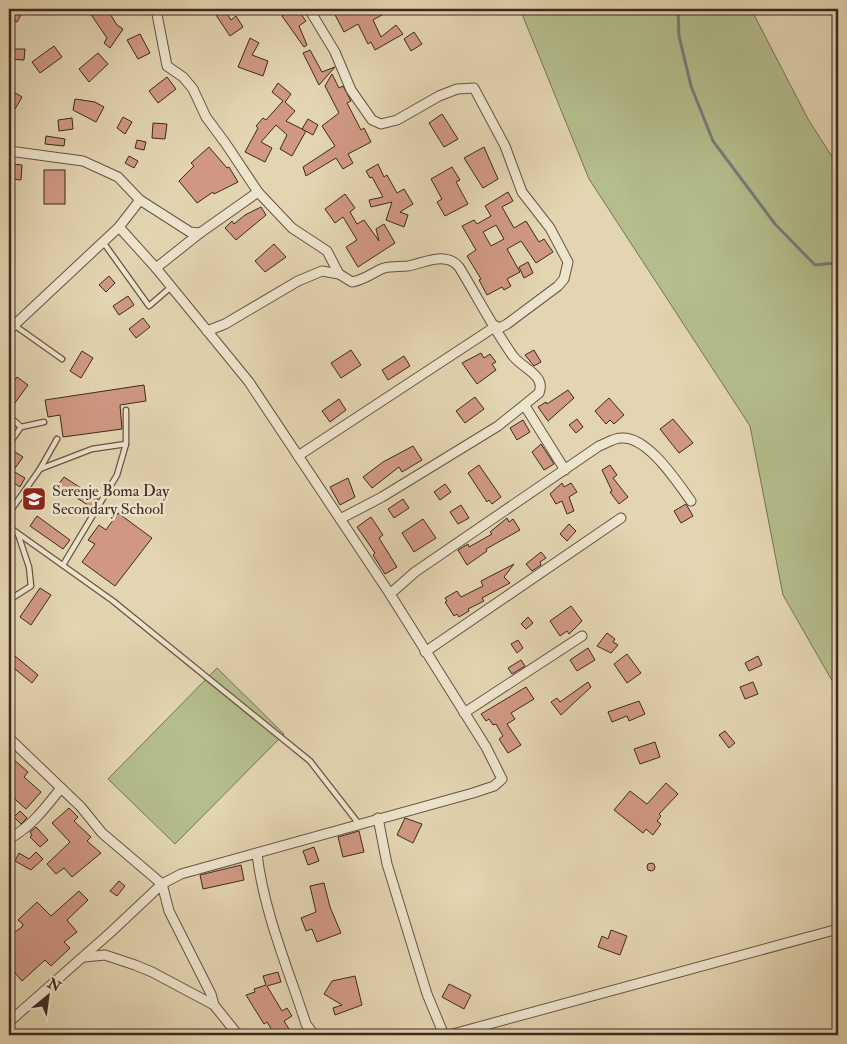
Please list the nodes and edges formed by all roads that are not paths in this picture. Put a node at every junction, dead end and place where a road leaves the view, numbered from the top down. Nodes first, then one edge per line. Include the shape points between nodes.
1 (156, 9) edge
2 (309, 9) edge
3 (9, 151) edge
4 (258, 192) junction
5 (140, 200) junction
6 (119, 227) junction
7 (200, 233) junction
8 (103, 242) junction
9 (156, 268) junction
10 (339, 274) junction
11 (171, 287) junction
12 (11, 328) edge
13 (496, 328) junction
14 (207, 331) junction
15 (62, 359) dead end
16 (525, 406) junction
17 (126, 410) dead end
18 (9, 416) edge
19 (44, 422) dead end
20 (21, 427) junction
21 (56, 439) dead end
22 (9, 444) edge
23 (126, 444) junction
24 (298, 456) junction
25 (40, 469) junction
26 (565, 470) junction
27 (690, 502) dead end
28 (9, 513) edge
29 (621, 518) dead end
30 (340, 519) junction
31 (9, 527) edge
32 (18, 533) junction
33 (63, 565) junction
34 (390, 594) junction
35 (9, 600) edge
36 (582, 636) dead end
37 (425, 652) junction
38 (464, 713) junction
39 (9, 738) edge
40 (61, 788) junction
41 (378, 818) junction
42 (360, 824) junction
43 (9, 839) edge
44 (257, 854) junction
45 (162, 884) junction
46 (838, 929) edge
47 (84, 957) junction
48 (214, 1005) junction
49 (11, 1015) edge
50 (238, 1035) edge
51 (314, 1035) edge
52 (444, 1035) edge
53 (449, 1035) edge

1 - 4 street via 167,66 193,89 206,117
2 - 13 street via 335,52 351,90 372,120 381,124 397,120 457,89 474,88 504,146 522,192 550,228 568,262 566,274 558,286 507,324
3 - 5 street via 83,160 118,177
4 - 7 street
4 - 10 street via 292,228 327,250
5 - 6 street
5 - 7 street via 190,232
6 - 8 street
6 - 9 street
7 - 9 street
8 - 11 lane via 149,306
8 - 12 street
9 - 11 street
10 - 13 street via 352,282 366,280 384,268 434,259 454,261
10 - 14 street via 322,271 298,281 225,324
11 - 14 street
12 - 15 lane
13 - 16 street via 514,358 540,379 539,393
13 - 24 street
14 - 24 street via 249,382
16 - 26 street
16 - 30 street via 382,497
17 - 23 lane
18 - 20 lane
19 - 20 lane
20 - 22 lane
21 - 25 lane
23 - 25 lane via 92,449
23 - 33 lane via 117,474
24 - 30 street
25 - 28 lane
26 - 27 street via 599,446 621,438 638,442 665,466
26 - 34 street via 415,572
29 - 37 street
30 - 34 street
31 - 32 lane
32 - 33 lane
32 - 35 lane via 29,567 31,586
33 - 42 lane via 113,601 310,761
34 - 37 street
36 - 38 street
37 - 38 street
38 - 41 street via 502,779 480,791
39 - 40 street
40 - 43 street via 40,816
40 - 45 street via 102,833
41 - 42 street
41 - 52 street via 387,864 427,994
42 - 44 street
44 - 45 street via 181,874
44 - 51 street via 261,882 274,925 306,1024
45 - 47 street
45 - 48 street via 168,911
46 - 53 street
47 - 48 street via 105,955 135,965
47 - 49 street
48 - 50 street

